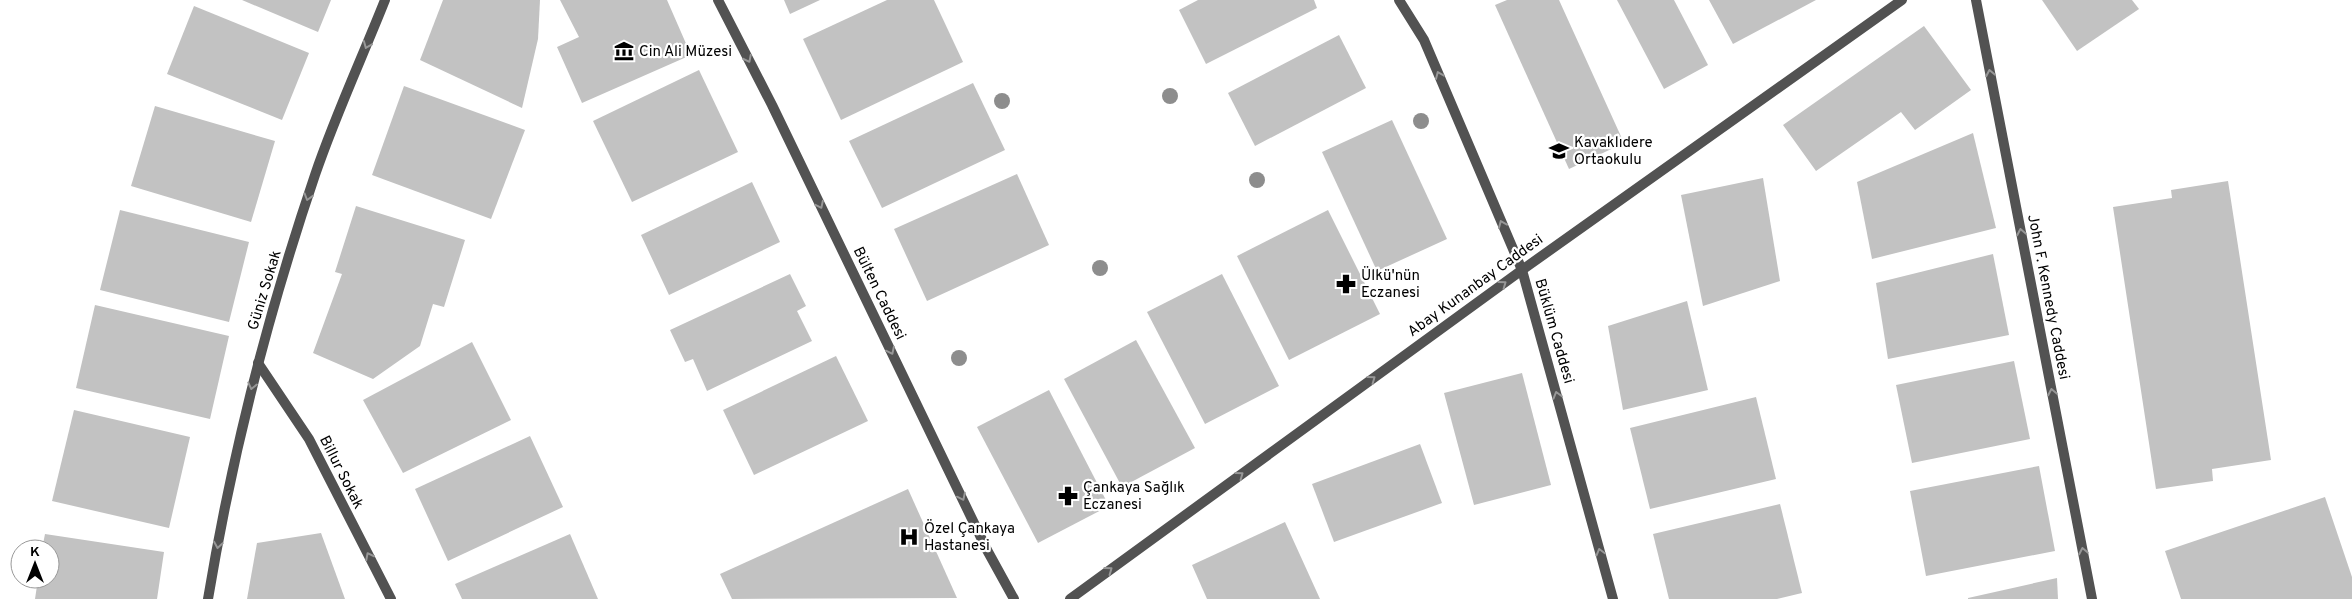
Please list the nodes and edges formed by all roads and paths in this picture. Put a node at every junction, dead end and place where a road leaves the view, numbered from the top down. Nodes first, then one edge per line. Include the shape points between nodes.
1 (385, 0) edge
2 (718, 0) edge
3 (1399, 0) edge
4 (1902, 0) edge
5 (1976, 0) edge
6 (1522, 270) junction
7 (258, 363) junction
8 (208, 599) edge
9 (391, 599) edge
10 (1014, 599) edge
11 (1070, 599) edge
12 (1613, 599) edge
13 (2092, 599) edge

1 -> 7 street, Güniz Sokak via 315,174
2 -> 10 street, Bülten Caddesi
6 -> 3 street, Büklüm Caddesi via 1424,40
4 - 6 street, Abay Kunanbay Caddesi
13 -> 5 street, John F. Kennedy Caddesi
11 -> 6 street, Abay Kunanbay Caddesi
12 -> 6 street, Büklüm Caddesi
7 -> 8 street, Güniz Sokak via 223,512
9 -> 7 street, Billur Sokak via 309,439

